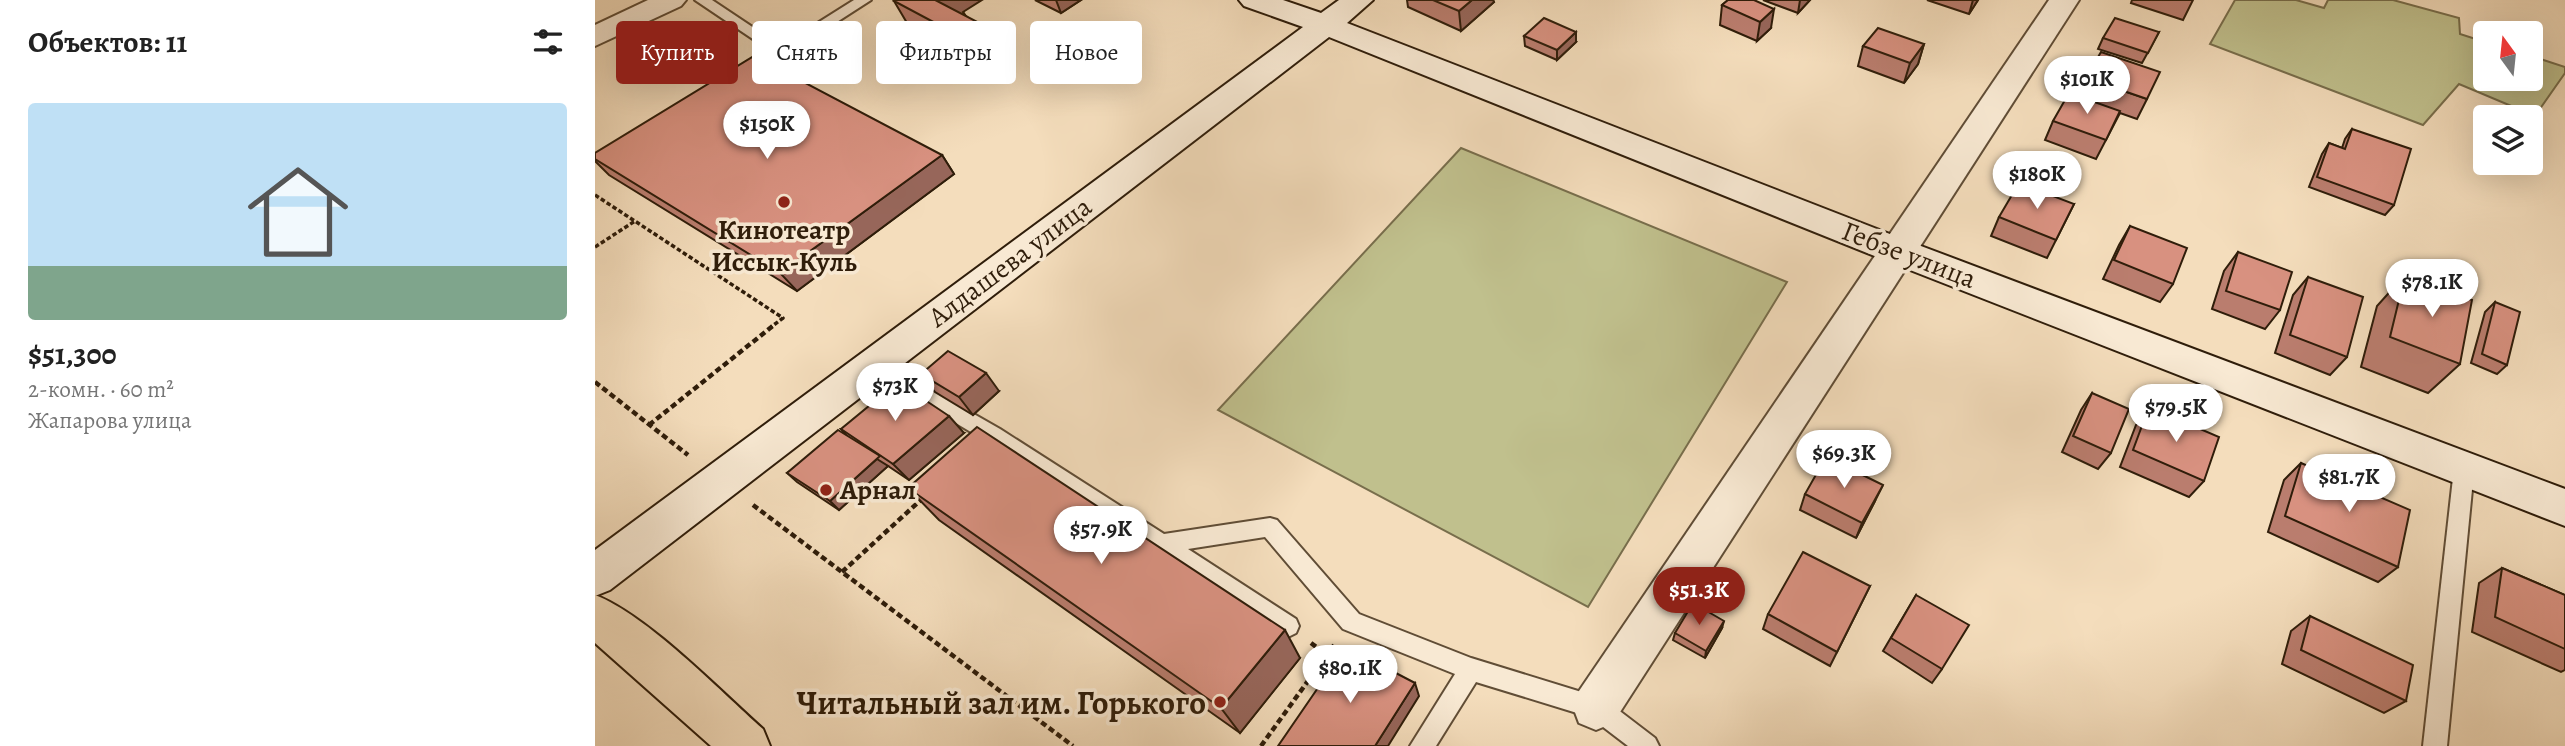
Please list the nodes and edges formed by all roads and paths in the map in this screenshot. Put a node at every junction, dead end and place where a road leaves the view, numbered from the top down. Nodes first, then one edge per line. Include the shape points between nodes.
1 (671, 0) edge
2 (702, 0) edge
3 (864, 0) edge
4 (1254, 0) edge
5 (1358, 0) edge
6 (2064, 0) edge
7 (1326, 25) junction
8 (595, 37) edge
9 (595, 195) edge
10 (635, 221) junction
11 (595, 247) edge
12 (1900, 252) junction
13 (874, 365) junction
14 (595, 382) edge
15 (649, 425) junction
16 (2463, 469) junction
17 (720, 481) junction
18 (933, 490) edge
19 (2565, 508) edge
20 (1162, 544) junction
21 (842, 572) junction
22 (595, 576) edge
23 (595, 616) edge
24 (1351, 622) junction
25 (1288, 626) dead end
26 (1471, 669) junction
27 (1596, 708) junction
28 (745, 746) edge
29 (1073, 746) edge
30 (1261, 746) edge
31 (1422, 746) edge
32 (1647, 746) edge
33 (2435, 746) edge

1 - 8 street
2 - 3 lane via 781,53
4 - 7 street, Гебзе улица
5 - 7 street, Алдашева улица
6 - 12 street
7 - 12 street, Гебзе улица
7 - 13 street, Алдашева улица
9 - 10 path
10 - 11 path
10 - 15 path via 783,318
12 - 16 street, Гебзе улица
12 - 27 street
13 - 17 street, Алдашева улица
13 - 20 lane
14 - 15 path
15 - 17 path
16 - 19 street, Гебзе улица
16 - 33 lane
17 - 21 path
17 - 22 street, Алдашева улица
18 - 21 path
20 - 24 lane via 1270,527
20 - 25 lane
21 - 29 path
23 - 28 highway via 636,646
24 - 26 lane
24 - 30 path
26 - 27 lane
26 - 31 lane
27 - 32 lane

